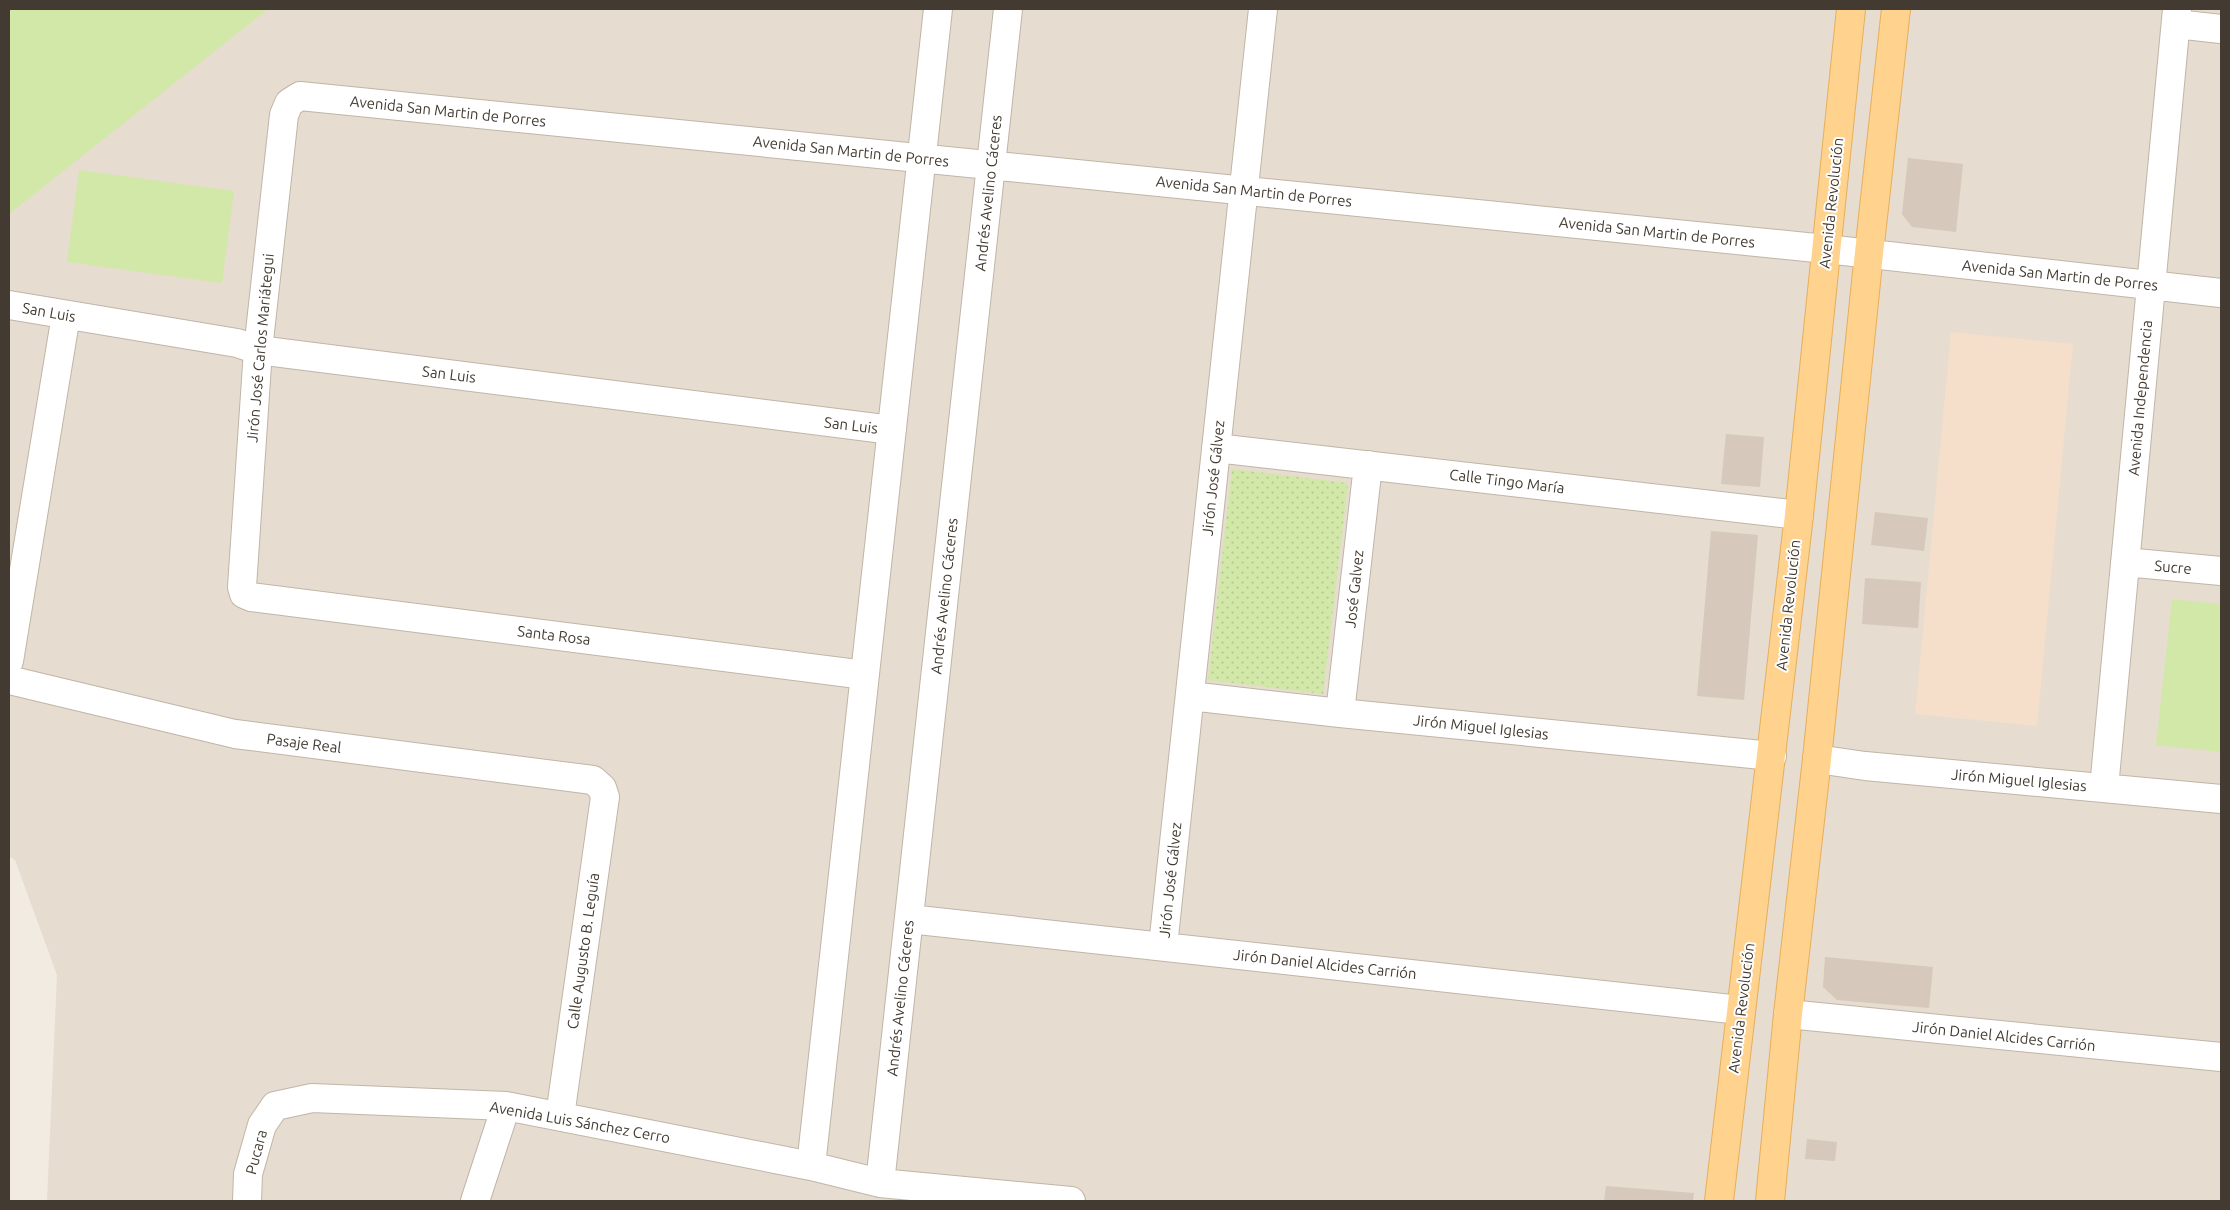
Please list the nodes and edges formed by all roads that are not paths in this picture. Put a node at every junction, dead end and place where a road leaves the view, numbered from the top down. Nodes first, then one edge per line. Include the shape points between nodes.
1 (938, 9) edge
2 (1008, 9) edge
3 (1263, 9) edge
4 (1851, 9) edge
5 (1896, 9) edge
6 (2176, 16) edge
7 (2221, 29) edge
8 (289, 103) joint
9 (921, 158) junction
10 (991, 165) junction
11 (1244, 190) junction
12 (1826, 248) junction
13 (1868, 253) junction
14 (2151, 285) junction
15 (2221, 293) edge
16 (9, 304) edge
17 (66, 315) junction
18 (258, 350) junction
19 (892, 430) junction
20 (1216, 448) junction
21 (1368, 465) junction
22 (1798, 514) junction
23 (2125, 562) junction
24 (2221, 571) edge
25 (244, 594) joint
26 (9, 661) edge
27 (865, 675) junction
28 (9, 680) edge
29 (1190, 696) junction
30 (1340, 713) junction
31 (1772, 756) junction
32 (1817, 759) junction
33 (602, 788) joint
34 (2104, 788) junction
35 (2221, 799) edge
36 (909, 919) junction
37 (1163, 946) junction
38 (1740, 1010) junction
39 (1788, 1014) junction
40 (2221, 1057) edge
41 (276, 1106) joint
42 (506, 1106) junction
43 (560, 1116) junction
44 (811, 1166) junction
45 (880, 1183) junction
46 (247, 1201) edge
47 (475, 1201) edge
48 (912, 1201) edge
49 (1070, 1201) edge
50 (1719, 1201) edge
51 (1770, 1201) edge

1 - 9 street
2 - 10 street, Andrés Avelino Cáceres
3 - 11 street, Jirón José Gálvez
4 - 12 main road, Avenida Revolución
5 - 13 main road
6 - 7 street
6 - 14 street, Avenida Independencia
8 - 9 street, Avenida San Martin de Porres via 300,96
8 - 18 street, Jirón José Carlos Mariátegui via 284,115
9 - 10 street, Avenida San Martin de Porres
9 - 19 street
10 - 11 street, Avenida San Martin de Porres
10 - 36 street, Andrés Avelino Cáceres
11 - 12 street, Avenida San Martin de Porres
11 - 20 street, Jirón José Gálvez
12 - 13 street, Avenida San Martin de Porres
12 - 22 main road, Avenida Revolución
13 - 14 street, Avenida San Martin de Porres
13 - 32 main road
14 - 15 street, Avenida San Martin de Porres
14 - 23 street, Avenida Independencia
16 - 17 street, San Luis
17 - 18 street, San Luis via 237,343
17 - 26 street
18 - 19 street, San Luis
18 - 25 street, Jirón José Carlos Mariátegui
19 - 27 street
20 - 21 street, Calle Tingo María
20 - 29 street, Jirón José Gálvez
21 - 22 street, Calle Tingo María
21 - 30 street, José Galvez
22 - 31 main road, Avenida Revolución
23 - 24 street, Sucre
23 - 34 street, Avenida Independencia
25 - 27 street, Santa Rosa
27 - 44 street
28 - 33 street, Pasaje Real via 235,734 592,780
29 - 30 street, Jirón Miguel Iglesias
29 - 37 street, Jirón José Gálvez
30 - 31 street, Jirón Miguel Iglesias
31 - 38 main road, Avenida Revolución
32 - 34 street, Jirón Miguel Iglesias
32 - 39 main road
33 - 43 street, Calle Augusto B. Leguía via 606,797
34 - 35 street, Jirón Miguel Iglesias
36 - 37 street, Jirón Daniel Alcides Carrión
36 - 45 street, Andrés Avelino Cáceres
37 - 38 street, Jirón Daniel Alcides Carrión
38 - 50 main road, Avenida Revolución
39 - 40 street, Jirón Daniel Alcides Carrión
39 - 51 main road
41 - 42 street, Avenida Luis Sánchez Cerro via 312,1098
41 - 46 street, Pucara via 262,1125 248,1174
42 - 43 street, Avenida Luis Sánchez Cerro
42 - 47 street
43 - 44 street, Avenida Luis Sánchez Cerro
44 - 45 street, Avenida Luis Sánchez Cerro
45 - 48 street, Avenida Luis Sánchez Cerro
45 - 49 street, Avenida Luis Sánchez Cerro

